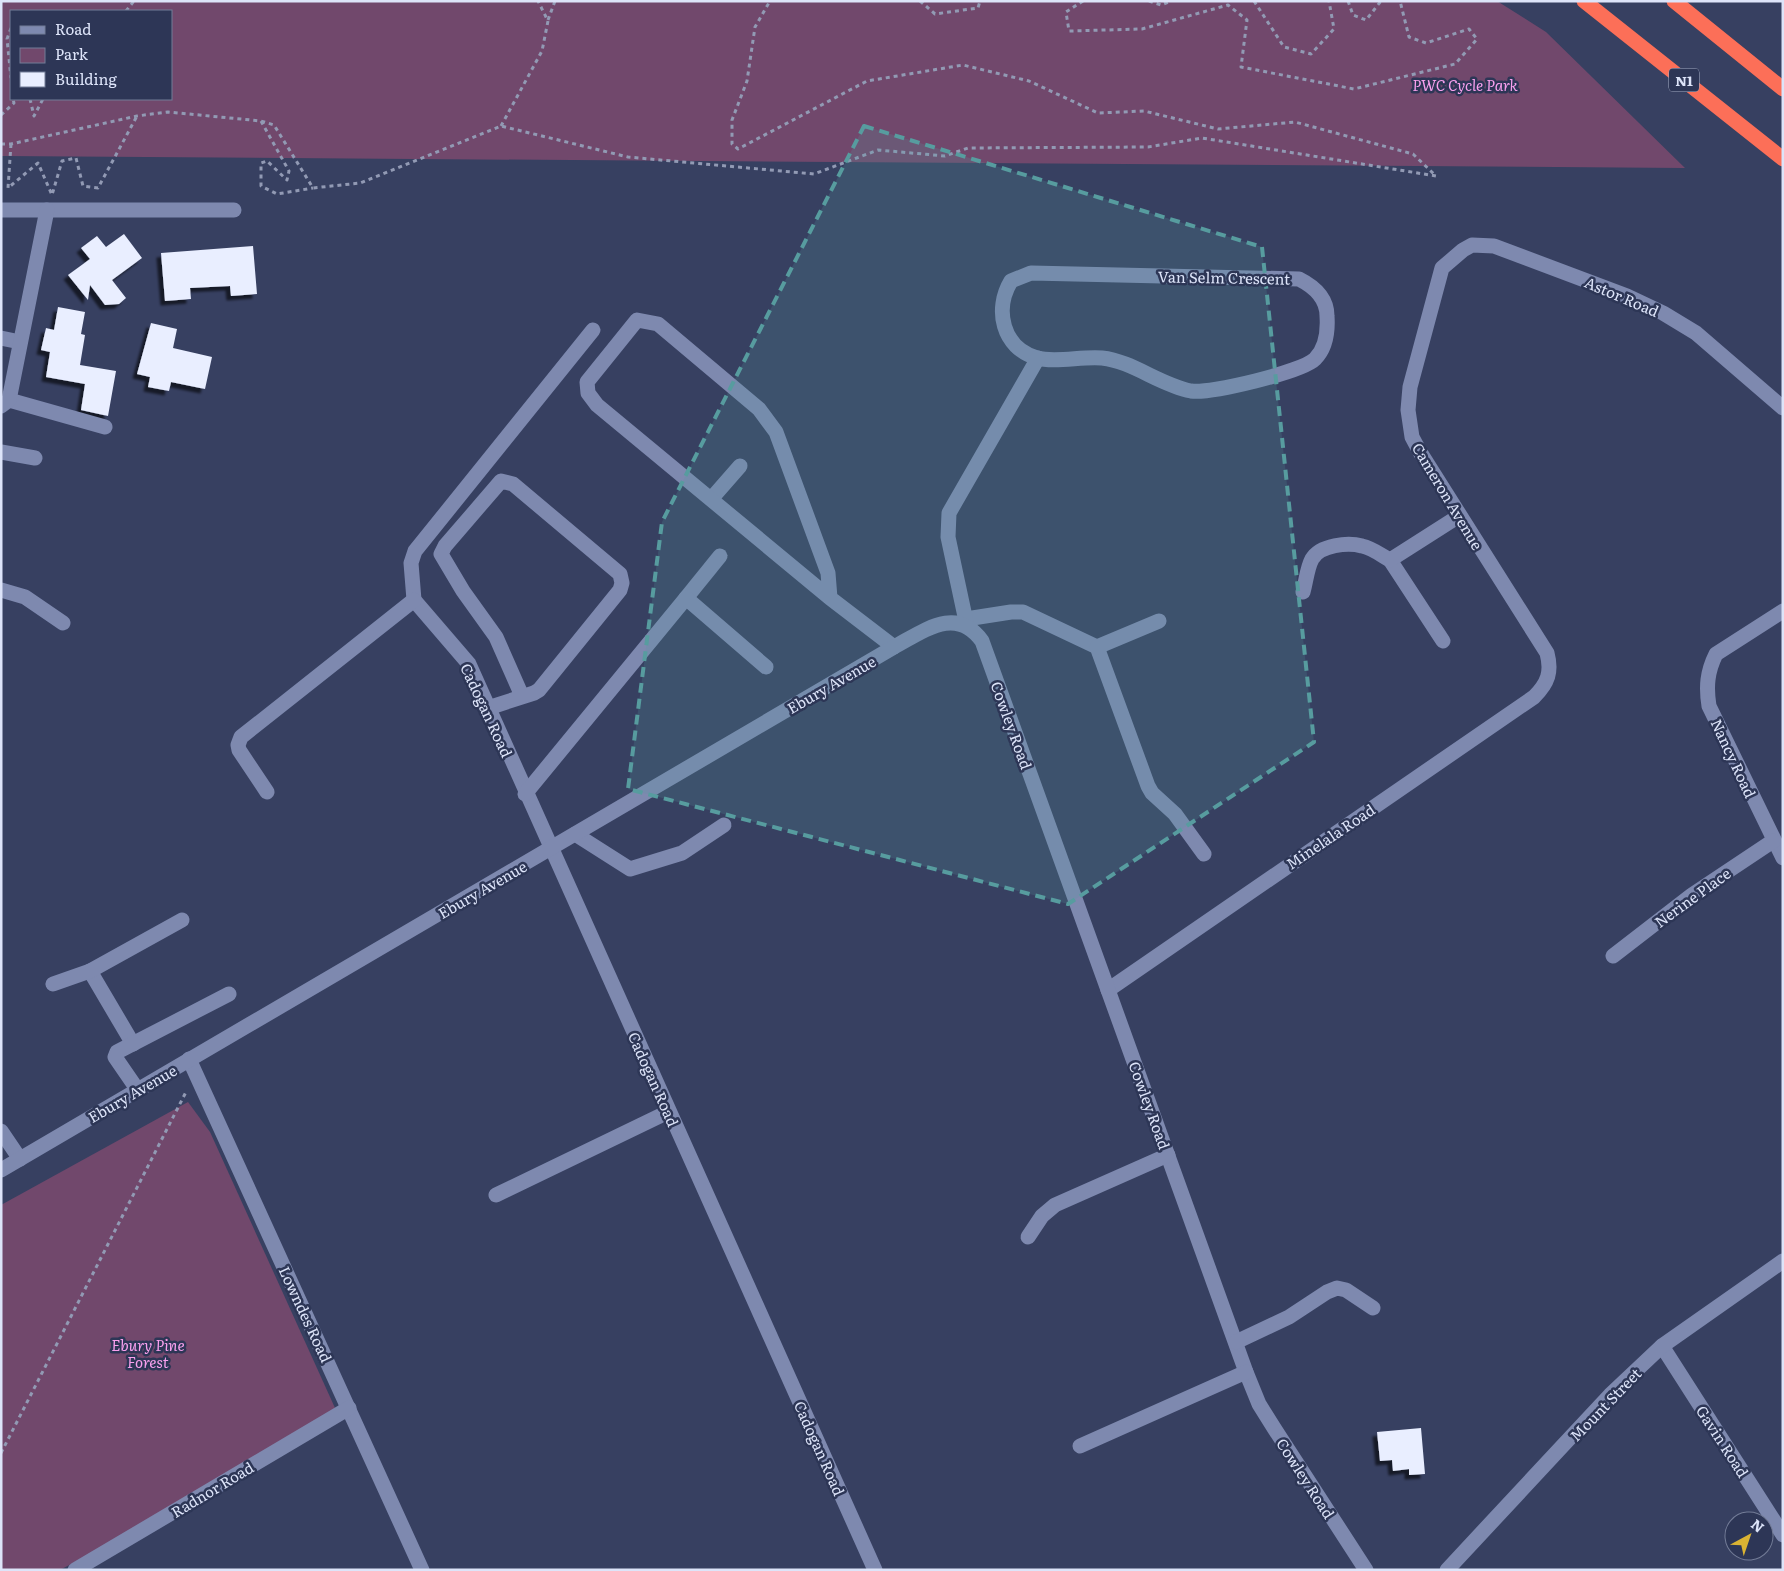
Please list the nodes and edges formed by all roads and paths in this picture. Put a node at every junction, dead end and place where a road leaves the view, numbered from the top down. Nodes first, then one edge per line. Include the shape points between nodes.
1 (538, 1) edge
2 (555, 1) edge
3 (770, 1) edge
4 (920, 1) edge
5 (980, 1) edge
6 (1083, 1) edge
7 (1149, 1) edge
8 (1170, 1) edge
9 (1254, 1) edge
10 (1330, 1) edge
11 (1348, 1) edge
12 (1380, 1) edge
13 (1400, 1) edge
14 (1584, 1) edge
15 (1674, 1) edge
16 (548, 21) junction
17 (10, 30) edge
18 (10, 68) edge
19 (1783, 89) edge
20 (13, 100) edge
21 (30, 100) edge
22 (42, 100) edge
23 (1, 115) edge
24 (137, 116) junction
25 (261, 121) junction
26 (501, 126) junction
27 (1, 144) edge
28 (11, 144) junction
29 (1783, 159) edge
30 (313, 188) junction
31 (1, 210) edge
32 (47, 210) junction
33 (234, 210) dead end
34 (1442, 268) joint
35 (593, 330) dead end
36 (1, 338) edge
37 (20, 342) junction
38 (1038, 358) junction
39 (5, 403) edge
40 (1783, 408) edge
41 (105, 427) dead end
42 (1, 452) edge
43 (35, 458) dead end
44 (740, 466) dead end
45 (712, 498) junction
46 (1459, 516) junction
47 (720, 556) dead end
48 (1390, 560) junction
49 (1, 590) edge
50 (1304, 592) dead end
51 (686, 598) junction
52 (830, 598) junction
53 (414, 600) junction
54 (1783, 611) edge
55 (1159, 621) dead end
56 (62, 622) dead end
57 (967, 623) junction
58 (1444, 641) dead end
59 (894, 647) junction
60 (1097, 647) junction
61 (766, 667) dead end
62 (1548, 678) joint
63 (522, 696) junction
64 (488, 708) junction
65 (267, 792) dead end
66 (525, 794) junction
67 (724, 825) dead end
68 (575, 834) junction
69 (1773, 841) junction
70 (550, 849) junction
71 (1204, 854) dead end
72 (1783, 858) edge
73 (182, 920) dead end
74 (1613, 956) dead end
75 (90, 971) junction
76 (53, 984) dead end
77 (1108, 990) junction
78 (229, 994) dead end
79 (133, 1044) junction
80 (190, 1059) junction
81 (195, 1074) junction
82 (138, 1089) junction
83 (668, 1112) junction
84 (1, 1131) edge
85 (1168, 1155) junction
86 (20, 1159) junction
87 (1, 1170) edge
88 (496, 1195) dead end
89 (1028, 1237) dead end
90 (1783, 1261) edge
91 (1373, 1308) dead end
92 (1236, 1342) junction
93 (1662, 1346) junction
94 (1246, 1372) junction
95 (349, 1408) junction
96 (1080, 1446) dead end
97 (1, 1452) edge
98 (1783, 1535) edge
99 (75, 1570) edge
100 (422, 1570) edge
101 (875, 1570) edge
102 (1366, 1570) edge
103 (1447, 1570) edge

1 - 16 path
2 - 16 path
3 - 26 path via 755,27 748,81 732,120 732,144 738,149 867,81 963,65 1029,81 1098,113 1144,111 1218,129 1295,122 1413,154 1436,176 1202,138 1148,147 968,148 945,156 878,150 814,174 628,157
4 - 5 path via 935,14 978,8
6 - 13 path via 1066,12 1069,31 1142,30 1228,5 1247,20 1241,67 1354,89 1455,64 1477,39 1469,29 1426,43 1409,37
7 - 8 path via 1161,5
9 - 10 path via 1284,47 1311,54 1334,29
11 - 12 path via 1353,15 1366,20
14 - 29 highway, N1
15 - 19 highway
16 - 26 path via 542,51
17 - 18 path via 7,38
20 - 23 path
21 - 22 path via 34,116
24 - 25 path via 168,112
24 - 28 path
24 - 28 path via 98,188 83,186 76,158 62,161 52,195 38,163 8,188
25 - 30 path via 274,125
25 - 30 path via 289,171 287,180 267,161 261,163 261,186 277,194
26 - 30 path via 360,184
27 - 28 path
31 - 32 street
32 - 33 street
32 - 37 street
34 - 40 street, Astor Road via 1462,250 1472,246 1494,246 1627,296 1696,334
34 - 46 street, Cameron Avenue via 1410,387 1408,410 1412,436
35 - 53 street via 415,550 411,563
36 - 37 street
37 - 39 street
38 - 38 street, Van Selm Crescent via 1012,343 1002,319 1003,298 1012,281 1031,273 1299,279 1317,290 1327,313 1324,345 1315,359 1302,367 1208,390 1193,391 1176,386 1110,359
38 - 57 street via 949,512 948,537
39 - 41 street
42 - 43 street
44 - 45 street
45 - 52 street
45 - 52 street via 597,404 588,393 587,382 637,320 658,324 767,418 776,432 828,573
46 - 48 street
46 - 62 street, Cameron Avenue via 1547,653 1550,665
47 - 51 street
48 - 50 street via 1351,544 1322,549 1310,564
48 - 58 street
49 - 56 street via 24,597
51 - 61 street
51 - 66 street
52 - 59 street
53 - 64 street, Cadogan Road via 469,664
53 - 65 street via 241,737 239,750
54 - 69 street, Nancy Road via 1716,654 1708,678 1709,706
55 - 60 street
57 - 59 street, Ebury Avenue via 950,622 932,627
57 - 60 street, Ebury Avenue via 1023,612
57 - 77 street, Cowley Road via 982,641
59 - 68 street, Ebury Avenue
60 - 71 street via 1148,786 1176,814
62 - 77 street, Minelala Road via 1534,697
63 - 63 street via 538,690 620,590 622,578 513,484 500,481 441,554 496,637
63 - 64 street
64 - 66 street, Cadogan Road
66 - 70 street, Cadogan Road
67 - 68 street via 682,853 630,870
68 - 70 street, Ebury Avenue
69 - 72 street, Nancy Road
69 - 74 street, Nerine Place via 1692,895
70 - 80 street, Ebury Avenue
70 - 83 street, Cadogan Road
73 - 75 street
75 - 76 street
75 - 79 street
77 - 85 street, Cowley Road
78 - 79 street
79 - 82 street via 120,1049 115,1057
80 - 81 street, Lowndes Road
80 - 82 street, Ebury Avenue
81 - 95 street, Lowndes Road
81 - 97 path
82 - 86 street, Ebury Avenue
83 - 88 street
83 - 101 street, Cadogan Road
84 - 86 street
85 - 89 street via 1055,1205 1042,1216
85 - 92 street, Cowley Road
86 - 87 street, Ebury Avenue
90 - 93 street, Mount Street
91 - 92 street via 1346,1290 1337,1288 1289,1317
92 - 94 street, Cowley Road
93 - 98 street, Gavin Road
93 - 103 street, Mount Street via 1610,1395
94 - 96 street
94 - 102 street, Cowley Road via 1259,1404
95 - 99 street, Radnor Road
95 - 100 street, Lowndes Road

